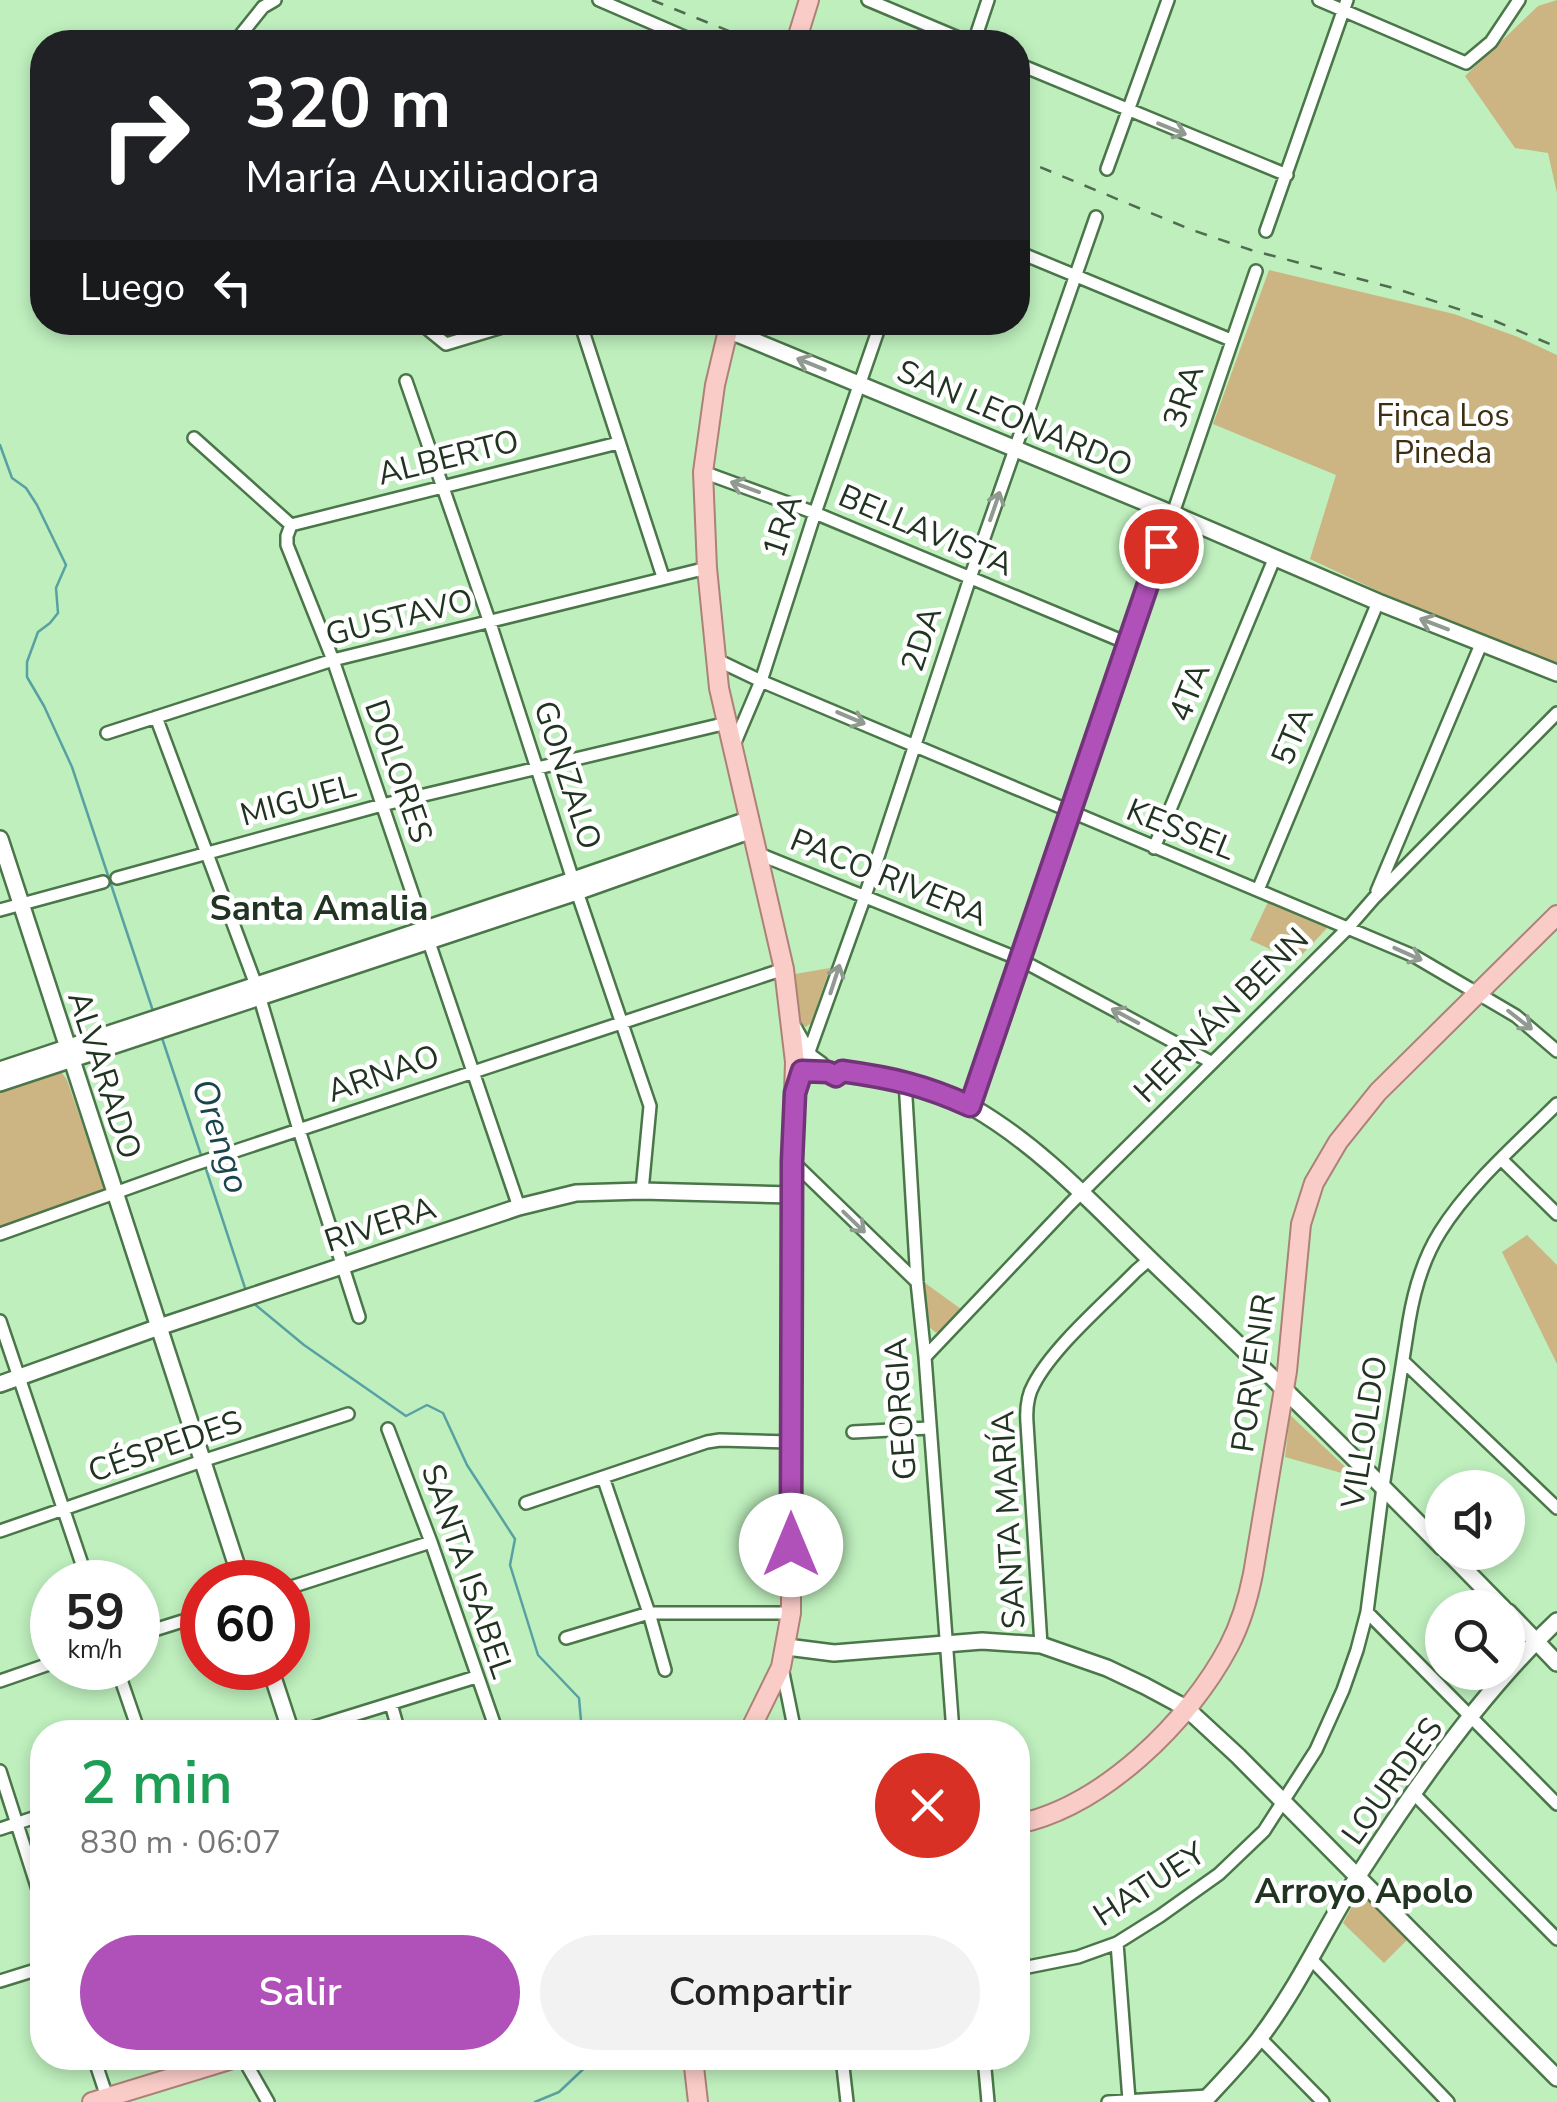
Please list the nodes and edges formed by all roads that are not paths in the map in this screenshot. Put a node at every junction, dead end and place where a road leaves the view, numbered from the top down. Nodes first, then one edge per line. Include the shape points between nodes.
1 (275, 0) edge
2 (599, 0) edge
3 (810, 0) edge
4 (868, 0) edge
5 (988, 0) edge
6 (1168, 0) edge
7 (1319, 0) edge
8 (1519, 0) edge
9 (1345, 5) edge
10 (245, 30) edge
11 (668, 30) edge
12 (800, 30) edge
13 (942, 30) edge
14 (976, 30) edge
15 (1030, 69) edge
16 (1129, 111) junction
17 (1107, 169) dead end
18 (1287, 175) junction
19 (1096, 217) dead end
20 (1266, 231) dead end
21 (1030, 257) edge
22 (1256, 272) dead end
23 (1075, 275) junction
24 (435, 335) edge
25 (476, 335) edge
26 (584, 335) edge
27 (727, 335) edge
28 (749, 335) edge
29 (876, 335) edge
30 (1231, 340) junction
31 (406, 381) dead end
32 (859, 384) junction
33 (194, 438) dead end
34 (618, 443) junction
35 (1016, 448) junction
36 (703, 472) junction
37 (442, 486) junction
38 (814, 513) junction
39 (1172, 514) junction
40 (292, 525) junction
41 (1274, 557) junction
42 (708, 568) junction
43 (663, 577) junction
44 (970, 578) junction
45 (1378, 602) junction
46 (490, 623) junction
47 (1127, 642) junction
48 (1482, 642) junction
49 (715, 658) junction
50 (333, 660) junction
51 (1557, 673) edge
52 (761, 681) junction
53 (1557, 712) edge
54 (156, 716) junction
55 (727, 723) junction
56 (107, 733) dead end
57 (915, 745) junction
58 (733, 746) junction
59 (536, 770) junction
60 (382, 805) junction
61 (1070, 812) junction
62 (751, 825) junction
63 (0, 839) edge
64 (1154, 848) junction
65 (206, 854) junction
66 (759, 854) junction
67 (117, 878) dead end
68 (102, 882) dead end
69 (575, 886) junction
70 (1258, 890) junction
71 (865, 896) junction
72 (1374, 898) junction
73 (20, 904) junction
74 (0, 910) edge
75 (1557, 916) edge
76 (1346, 930) junction
77 (426, 936) junction
78 (1020, 959) junction
79 (784, 969) junction
80 (257, 992) junction
81 (1480, 993) junction
82 (623, 1023) junction
83 (1557, 1052) edge
84 (70, 1053) junction
85 (1211, 1062) junction
86 (804, 1064) junction
87 (0, 1070) edge
88 (472, 1072) junction
89 (904, 1081) junction
90 (0, 1083) edge
91 (1557, 1104) edge
92 (970, 1106) junction
93 (299, 1130) junction
94 (1501, 1160) junction
95 (792, 1161) junction
96 (642, 1191) junction
97 (1082, 1192) junction
98 (792, 1194) junction
99 (115, 1195) junction
100 (519, 1207) junction
101 (1557, 1214) edge
102 (0, 1234) edge
103 (1150, 1259) junction
104 (343, 1265) junction
105 (916, 1282) junction
106 (360, 1317) dead end
107 (0, 1320) edge
108 (158, 1327) junction
109 (925, 1357) junction
110 (1403, 1360) junction
111 (20, 1378) junction
112 (0, 1384) edge
113 (1284, 1388) junction
114 (348, 1414) dead end
115 (388, 1428) dead end
116 (929, 1428) junction
117 (852, 1432) dead end
118 (790, 1442) junction
119 (202, 1461) junction
120 (603, 1477) junction
121 (1383, 1486) junction
122 (526, 1502) dead end
123 (1557, 1508) edge
124 (64, 1509) junction
125 (1425, 1529) edge
126 (0, 1530) edge
127 (431, 1542) junction
128 (81, 1560) edge
129 (235, 1560) edge
130 (1466, 1570) edge
131 (310, 1581) edge
132 (1485, 1590) edge
133 (650, 1612) junction
134 (1366, 1612) junction
135 (791, 1613) junction
136 (1557, 1621) edge
137 (1525, 1630) edge
138 (566, 1638) dead end
139 (1536, 1641) junction
140 (945, 1644) junction
141 (1041, 1645) junction
142 (787, 1647) junction
143 (1557, 1663) edge
144 (781, 1667) junction
145 (665, 1670) dead end
146 (30, 1671) edge
147 (476, 1677) junction
148 (0, 1681) edge
149 (125, 1690) edge
150 (277, 1690) edge
151 (390, 1704) junction
152 (1186, 1708) junction
153 (1472, 1716) junction
154 (135, 1720) edge
155 (287, 1720) edge
156 (338, 1720) edge
157 (395, 1720) edge
158 (492, 1720) edge
159 (755, 1720) edge
160 (793, 1720) edge
161 (951, 1720) edge
162 (0, 1771) edge
163 (1413, 1792) junction
164 (1283, 1802) junction
165 (1557, 1804) edge
166 (30, 1819) edge
167 (1030, 1820) edge
168 (17, 1824) junction
169 (0, 1829) edge
170 (30, 1865) edge
171 (1358, 1876) junction
172 (1557, 1940) edge
173 (1116, 1943) junction
174 (1310, 1958) junction
175 (1030, 1967) edge
176 (30, 1972) edge
177 (0, 1981) edge
178 (1260, 2038) junction
179 (96, 2070) edge
180 (199, 2070) edge
181 (248, 2070) edge
182 (694, 2070) edge
183 (843, 2070) edge
184 (985, 2070) edge
185 (1557, 2078) edge
186 (100, 2099) edge
187 (1206, 2099) edge
188 (1130, 2100) edge
189 (268, 2102) edge
190 (698, 2102) edge
191 (847, 2102) edge
192 (988, 2102) edge
193 (1108, 2102) edge
194 (1322, 2102) edge
195 (1448, 2102) edge

1 - 10 street
2 - 11 street
3 - 12 main road
4 - 13 street
5 - 14 street
6 - 16 street
7 - 9 street
8 - 9 street via 1492,42 1466,63
9 - 18 street
15 - 16 street
16 - 17 street
16 -> 18 street
18 - 20 street
19 - 23 street, 2DA
21 - 23 street
22 - 30 street, 3RA
23 - 30 street
23 - 35 street, 2DA
24 - 25 street via 446,344
26 - 34 street
27 - 36 main road
32 -> 28 street, SAN LEONARDO
29 - 32 street, 1RA
30 - 39 street, 3RA
31 - 37 street, GONZALO
32 - 35 street, SAN LEONARDO
32 - 38 street, 1RA
33 - 40 street
34 - 37 street, ALBERTO
34 - 43 street
35 - 39 street, SAN LEONARDO
44 -> 35 street, 2DA
38 -> 36 street, BELLAVISTA
36 - 42 main road
37 - 40 street, ALBERTO
37 - 46 street, GONZALO
38 - 44 street, BELLAVISTA
38 - 52 street, 1RA
39 - 41 street, SAN LEONARDO
39 - 47 street, 3RA
40 - 50 street, DOLORES via 288,545
41 - 45 street, SAN LEONARDO
41 - 64 street, 4TA
42 - 43 street, GUSTAVO
42 - 49 main road
43 - 46 street, GUSTAVO
44 - 47 street, BELLAVISTA
44 - 57 street, 2DA
48 -> 45 street, SAN LEONARDO
45 - 70 street, 5TA
46 - 50 street, GUSTAVO
46 - 59 street, GONZALO
47 - 61 street, 3RA
48 - 51 street, SAN LEONARDO
48 - 72 street
49 - 52 street, KESSEL
49 - 55 main road
50 - 54 street, GUSTAVO
50 - 60 street, DOLORES
52 -> 57 street, KESSEL
52 - 58 street, 1RA
53 - 72 street, HERNÁN BENN
54 - 56 street, GUSTAVO
54 - 65 street
55 - 58 main road
55 - 59 street, MIGUEL
57 - 61 street, KESSEL
57 - 71 street, 2DA
58 - 62 main road
59 - 60 street, MIGUEL
59 - 69 street, GONZALO
60 - 65 street, MIGUEL
60 - 77 street, DOLORES
61 - 64 street, KESSEL
61 - 78 street, 3RA
62 - 66 main road
62 - 69 street
63 - 73 street, ALVARADO
64 - 70 street, KESSEL
65 - 67 street, MIGUEL
65 - 80 street
66 - 71 street, PACO RIVERA
66 - 79 main road
68 - 73 street
69 - 77 street
69 - 82 street, GONZALO
70 - 76 street, KESSEL
71 - 78 street, PACO RIVERA
86 -> 71 street, 2DA
72 - 76 street, HERNÁN BENN
73 - 74 street
73 - 84 street, ALVARADO
75 - 81 main road, PORVENIR
76 -> 81 street, KESSEL via 1414,956
76 - 85 street, HERNÁN BENN
77 - 80 street
77 - 88 street, DOLORES
85 -> 78 street, PACO RIVERA
78 - 92 street, 3RA
79 - 82 street, ARNAO
79 - 86 main road
80 - 84 street
80 - 93 street
81 -> 83 street, KESSEL
81 - 113 main road, PORVENIR via 1378,1092 1314,1182 1301,1224
82 - 88 street, ARNAO
82 - 96 street, GONZALO via 650,1106
84 - 87 street
84 - 90 street
84 - 99 street, ALVARADO
85 - 97 street, HERNÁN BENN
86 - 89 street via 836,1076 842,1071
86 - 95 main road via 795,1093
88 - 93 street, ARNAO
88 - 100 street, DOLORES
89 - 92 street
89 - 105 street, GEORGIA
91 - 94 street, VILLOLDO
92 - 97 street
93 - 99 street, ARNAO
93 - 104 street
94 - 101 street
94 - 110 street, VILLOLDO via 1432,1248 1414,1296
95 - 98 main road
95 -> 105 street
96 - 98 street, RIVERA
96 - 100 street, RIVERA via 576,1194
97 - 103 street
97 - 109 street, HERNÁN BENN
98 - 118 main road
99 - 102 street, ARNAO
99 - 108 street, ALVARADO
100 - 104 street, RIVERA
103 - 113 street
103 - 141 street, SANTA MARÍA via 1047,1364 1026,1406
104 - 106 street
104 - 108 street, RIVERA
105 - 109 street, GEORGIA
107 - 111 street
108 - 111 street, RIVERA
108 - 119 street, ALVARADO
109 - 116 street, GEORGIA
110 - 121 street, VILLOLDO
110 - 123 street
111 - 112 street, RIVERA
111 - 124 street
113 - 121 street
113 - 152 main road, PORVENIR via 1248,1600 1219,1664
114 - 119 street, CÉSPEDES
115 - 127 street, SANTA ISABEL
116 - 117 street
116 - 140 street, GEORGIA
118 - 120 street via 720,1440
118 - 135 main road
119 - 124 street, CÉSPEDES
119 - 129 street, ALVARADO
120 - 122 street
120 - 133 street
121 - 125 street
121 - 134 street, VILLOLDO
124 - 126 street, CÉSPEDES
124 - 128 street
127 - 131 street
127 - 147 street, SANTA ISABEL
130 - 132 street
133 - 135 street
133 - 138 street
133 - 145 street
134 - 153 street
134 - 164 street, VILLOLDO via 1329,1723
135 - 142 main road
136 - 139 street, LOURDES
137 - 139 street
139 - 143 street
139 - 153 street, LOURDES
140 - 141 street
140 - 142 street via 834,1653
140 - 161 street, GEORGIA
141 - 152 street via 1108,1668
142 - 144 main road
144 - 159 main road
144 - 160 street
146 - 148 street
147 - 151 street
147 - 158 street, SANTA ISABEL
149 - 154 street
150 - 155 street
151 - 156 street
151 - 157 street
152 - 164 street
152 - 167 main road, PORVENIR via 1136,1760 1093,1792
153 - 163 street, LOURDES
153 - 165 street
162 - 168 street
163 - 171 street, LOURDES
163 - 172 street
164 - 171 street
164 - 173 street, HATUEY via 1264,1831 1219,1874
166 - 168 street
168 - 169 street
168 - 170 street
171 - 174 street, LOURDES
171 - 185 street
173 - 175 street, HATUEY
173 - 188 street
174 - 178 street, LOURDES
174 - 195 street
176 - 177 street
178 - 187 street, LOURDES
178 - 194 street
179 - 186 street
180 - 186 main road
181 - 189 street
182 - 190 main road
183 - 191 street
184 - 192 street
187 - 188 street
188 - 193 street

